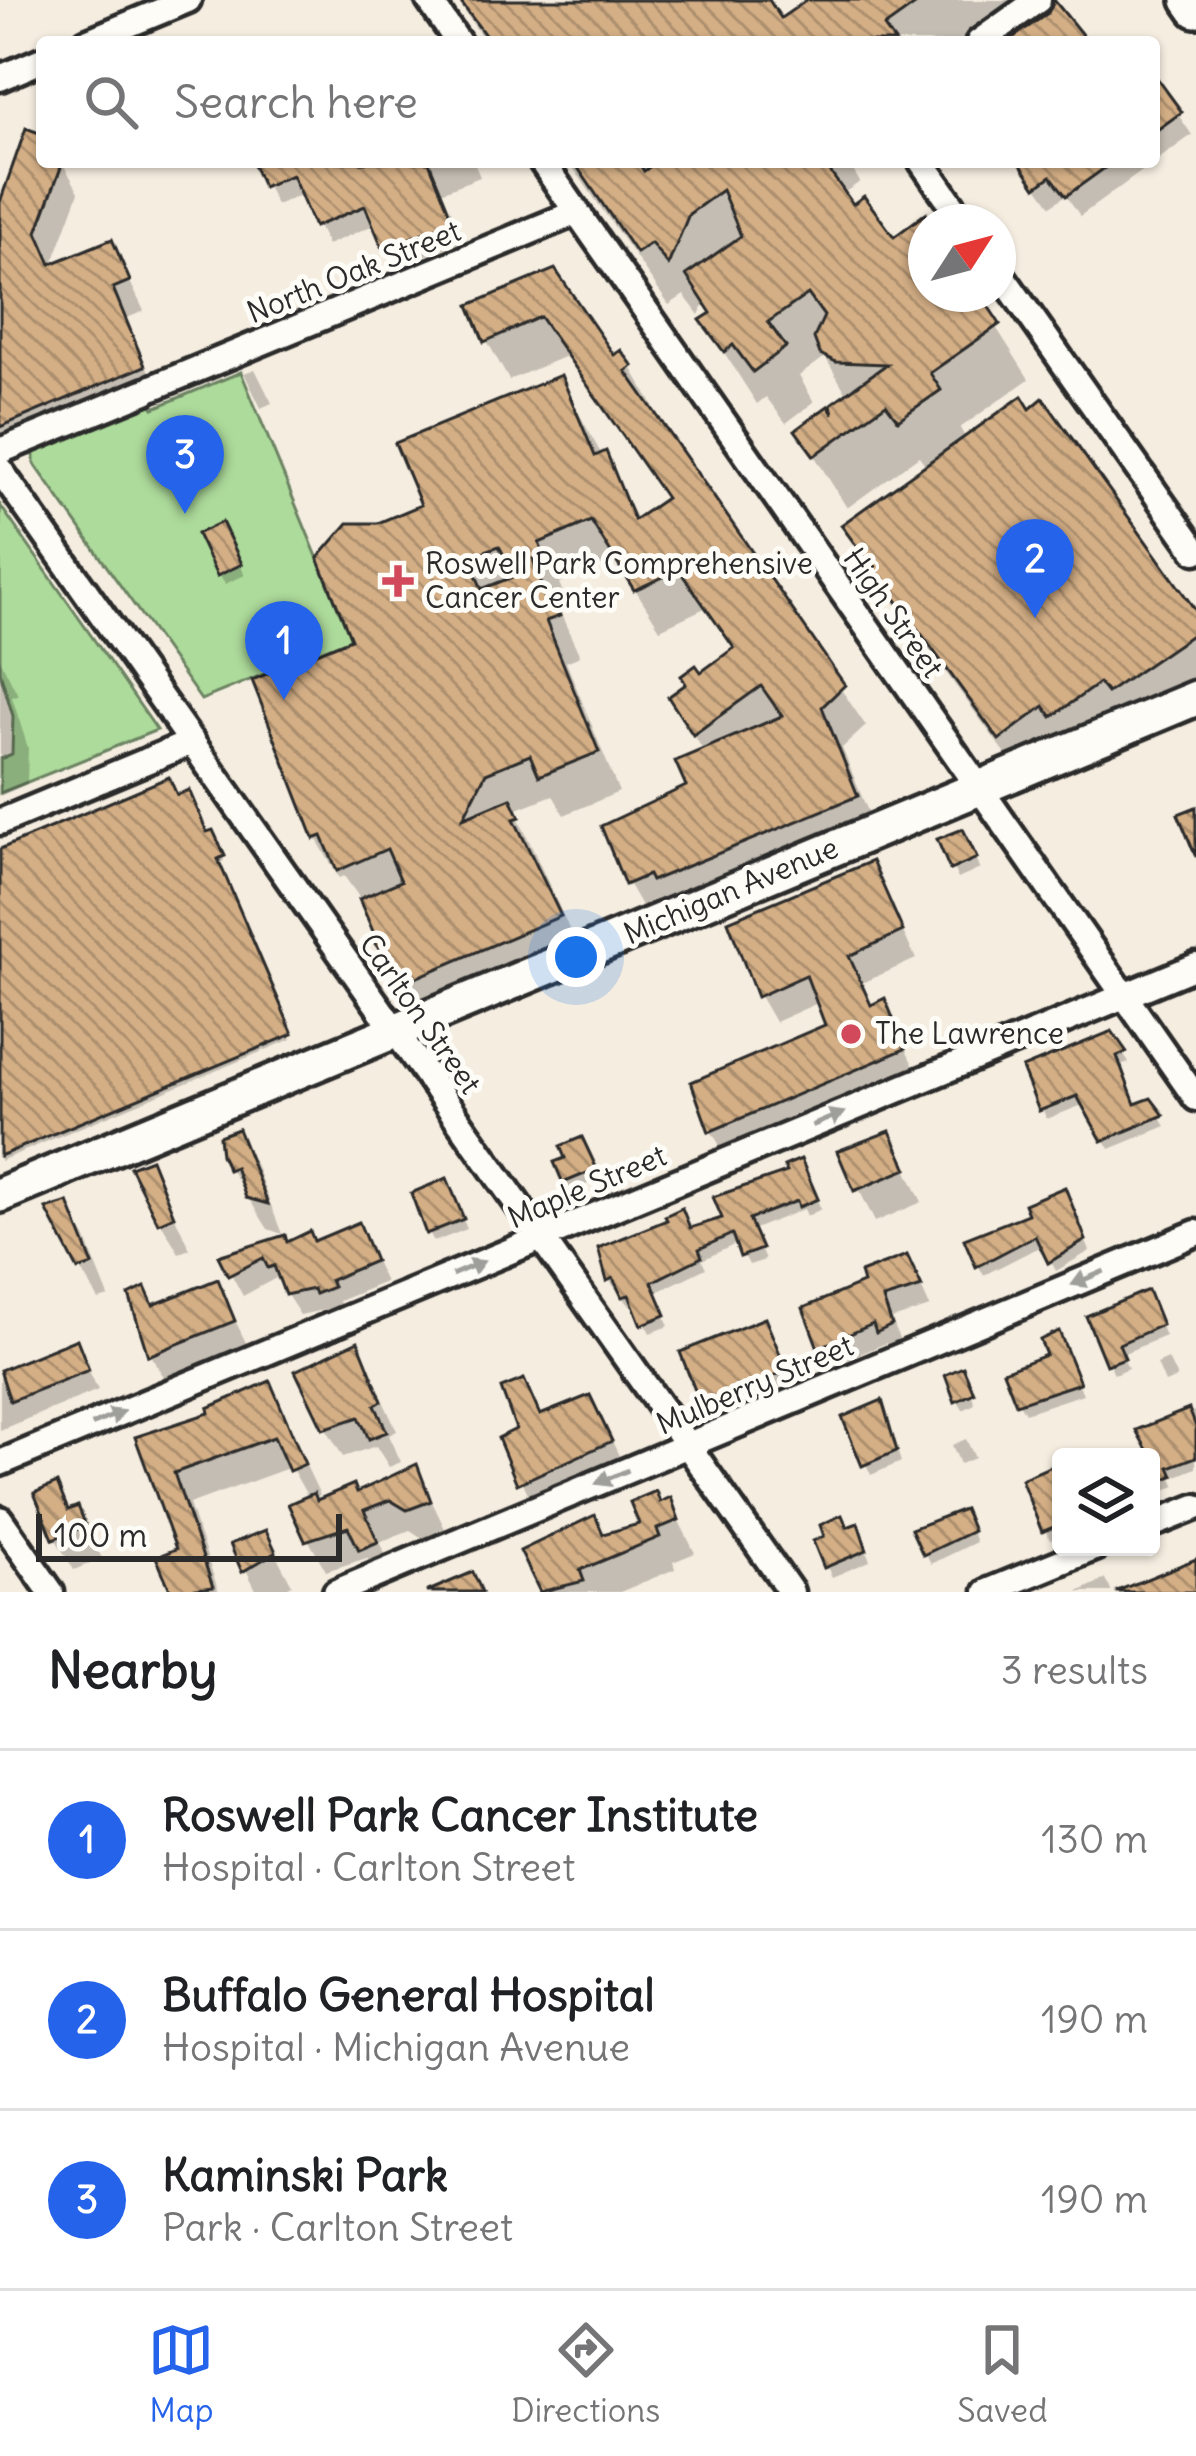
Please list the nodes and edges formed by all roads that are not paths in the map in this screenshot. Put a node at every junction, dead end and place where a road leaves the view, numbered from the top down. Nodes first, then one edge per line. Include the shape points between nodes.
1 (188, 0) edge
2 (429, 0) edge
3 (1038, 0) edge
4 (1189, 0) edge
5 (1196, 10) edge
6 (101, 36) edge
7 (454, 36) edge
8 (987, 36) edge
9 (36, 63) edge
10 (0, 78) edge
11 (546, 168) edge
12 (926, 168) edge
13 (951, 204) edge
14 (577, 212) junction
15 (1016, 296) edge
16 (0, 451) edge
17 (0, 470) edge
18 (1196, 551) edge
19 (1196, 698) edge
20 (192, 742) junction
21 (979, 788) junction
22 (0, 822) edge
23 (1196, 966) edge
24 (1124, 996) junction
25 (395, 1030) junction
26 (1196, 1098) edge
27 (0, 1195) edge
28 (1196, 1233) edge
29 (543, 1237) junction
30 (688, 1445) junction
31 (0, 1463) edge
32 (1196, 1507) edge
33 (0, 1520) edge
34 (1160, 1521) edge
35 (1075, 1556) edge
36 (51, 1592) edge
37 (337, 1592) edge
38 (791, 1592) edge
39 (987, 1592) edge

1 - 6 street
2 - 7 street
3 - 8 street
4 - 5 street
9 - 10 street
11 - 14 street, High Street
12 - 13 street
14 - 16 street, North Oak Street
14 - 21 street, High Street
15 - 18 street
17 - 20 street, Carlton Street
19 - 21 street, Michigan Avenue
20 - 22 street
20 - 25 street, Carlton Street
21 - 24 street, High Street
21 - 25 street, Michigan Avenue
23 - 24 street, Maple Street
24 - 26 street, High Street
29 -> 24 street, Maple Street
25 - 27 street, Michigan Avenue
25 - 29 street, Carlton Street
28 -> 30 street, Mulberry Street
29 - 30 street, Carlton Street
31 -> 29 street, Maple Street
30 -> 37 street, Mulberry Street
30 - 38 street, Carlton Street
32 - 34 street
33 - 36 street
35 - 39 street

